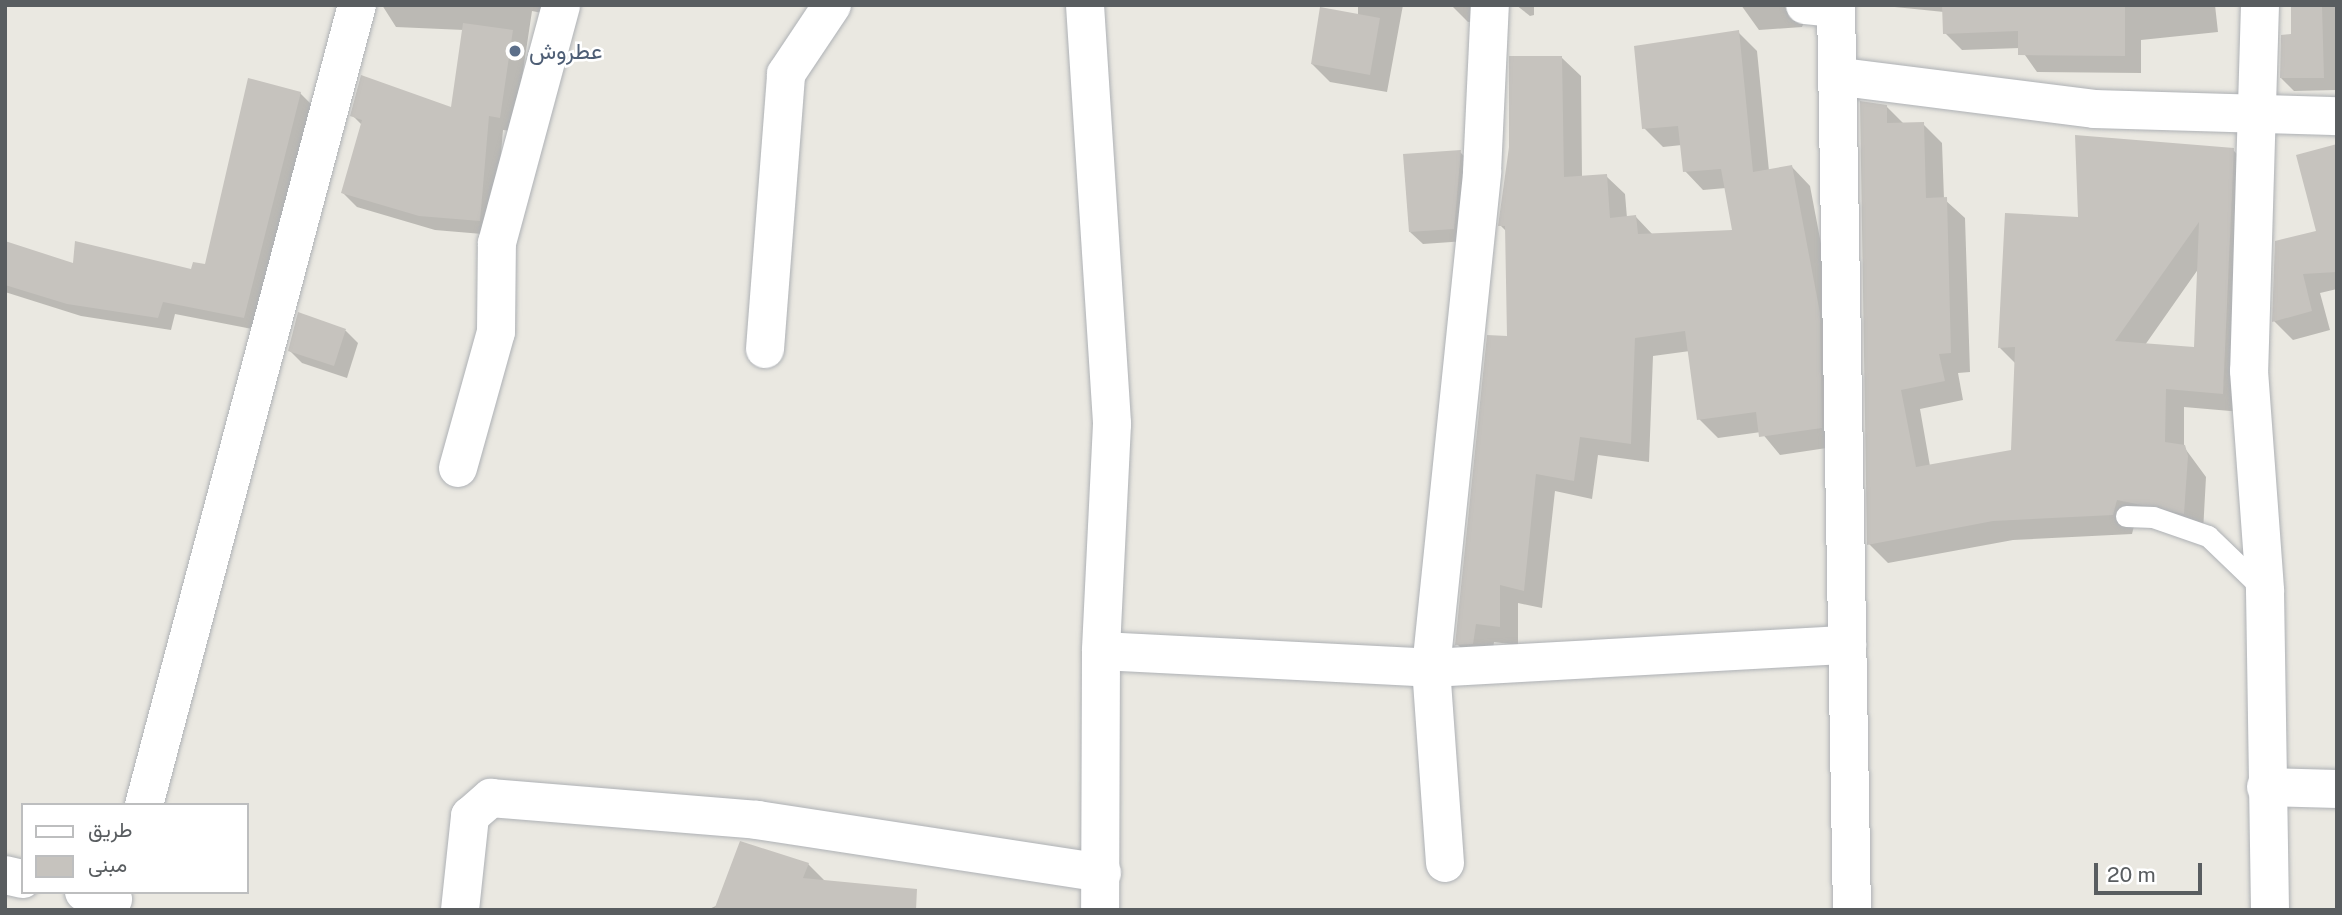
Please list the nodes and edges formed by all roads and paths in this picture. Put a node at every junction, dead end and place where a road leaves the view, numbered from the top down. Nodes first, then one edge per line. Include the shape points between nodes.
1 (357, 5) edge
2 (561, 5) edge
3 (832, 5) edge
4 (1085, 5) edge
5 (1490, 5) edge
6 (2260, 5) edge
7 (1826, 6) edge
8 (1842, 77) junction
9 (2259, 116) junction
10 (2337, 116) edge
11 (765, 349) dead end
12 (458, 468) dead end
13 (2126, 516) dead end
14 (2265, 591) junction
15 (1847, 645) junction
16 (1101, 651) junction
17 (1432, 668) junction
18 (2266, 787) junction
19 (2337, 789) edge
20 (145, 803) edge
21 (1445, 863) dead end
22 (1101, 891) edge
23 (460, 910) edge
24 (1852, 910) edge
25 (2270, 910) edge

1 - 20 street via 289,239
2 - 12 street via 497,243 496,332
3 - 11 street via 786,74
4 - 16 street via 1112,424
5 - 17 street via 1481,185
6 - 9 street
7 - 8 street
8 - 9 street via 2094,109
8 - 15 street
9 - 10 street
9 - 14 street via 2249,372
13 - 14 lane via 2154,517 2208,536
14 - 18 street
15 - 17 street
15 - 24 street
16 - 17 street
16 - 22 street
17 - 21 street
18 - 19 street
18 - 25 street
22 - 23 street via 757,820 491,798 470,816

